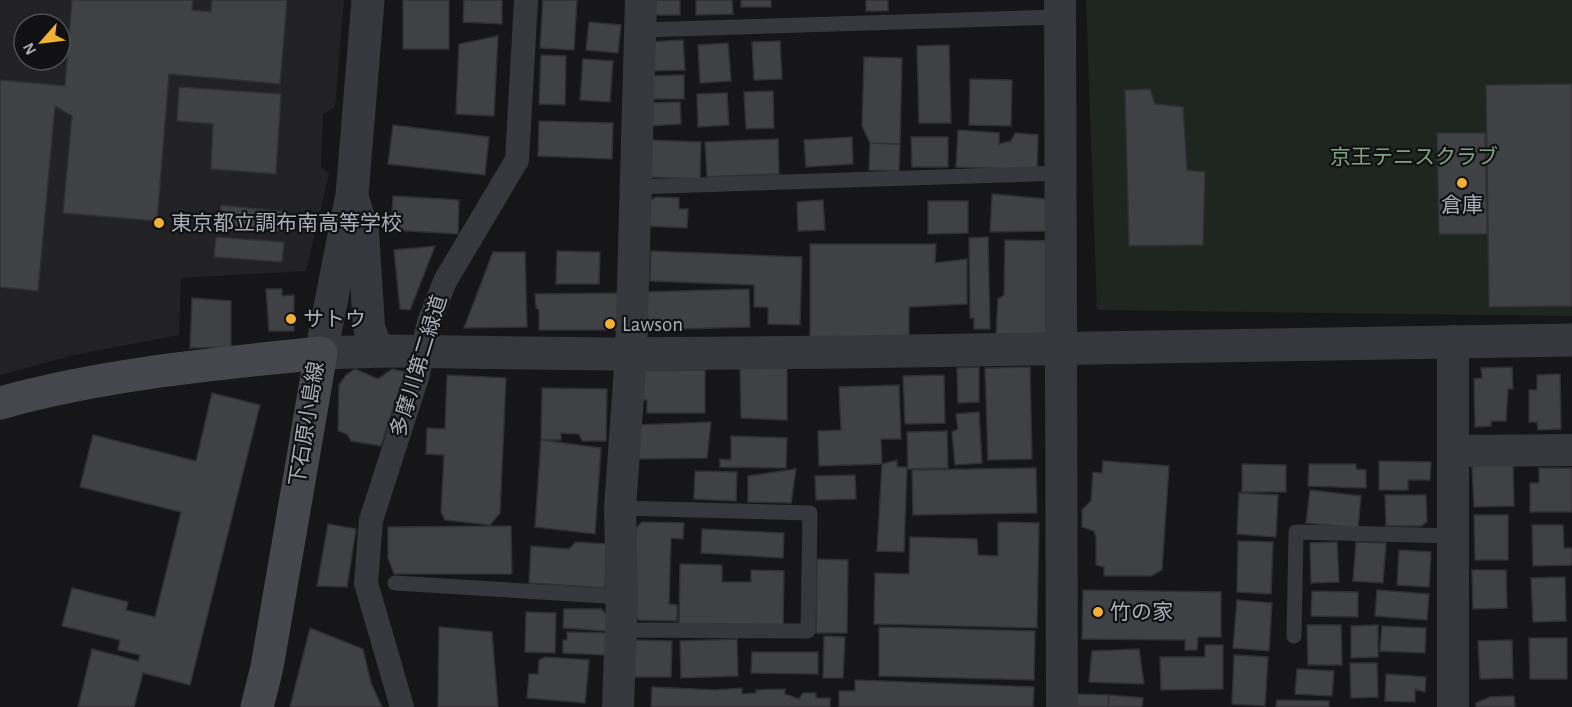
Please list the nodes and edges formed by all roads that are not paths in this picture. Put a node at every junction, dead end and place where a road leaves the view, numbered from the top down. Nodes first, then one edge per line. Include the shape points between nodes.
1 (368, 0) edge
2 (526, 0) edge
3 (1060, 9) edge
4 (640, 15) edge
5 (1061, 173) junction
6 (634, 187) junction
7 (352, 195) junction
8 (1572, 340) edge
9 (1453, 341) junction
10 (1062, 350) junction
11 (385, 351) junction
12 (423, 352) junction
13 (321, 353) junction
14 (631, 354) junction
15 (0, 403) edge
16 (1572, 450) edge
17 (1453, 451) junction
18 (620, 508) junction
19 (1455, 536) junction
20 (395, 583) dead end
21 (622, 597) junction
22 (620, 630) junction
23 (1294, 636) dead end
24 (257, 707) edge
25 (402, 707) edge
26 (618, 707) edge
27 (1062, 707) edge
28 (1453, 707) edge

1 - 7 street
2 - 12 street, 多摩川第二緑道 via 517,160 445,281 429,322
3 - 4 lane
3 - 5 street
4 - 6 street
5 - 6 lane
5 - 10 street
6 - 14 street
7 - 11 street via 363,231 369,327 375,344
7 - 13 street
8 - 9 street
9 - 10 street
9 - 17 street
10 - 14 street
10 - 27 street
11 - 12 street
11 - 13 street
12 - 14 street
12 - 25 street, 多摩川第二緑道 via 371,520 366,583
13 - 15 main road, 下石原小島線 via 54,388
13 - 24 main road, 下石原小島線
14 - 18 street
16 - 17 street
17 - 19 street
18 - 21 street
18 - 22 lane via 810,513 808,631
19 - 23 lane via 1296,532
19 - 28 street
20 - 21 lane
21 - 22 street
22 - 26 street

